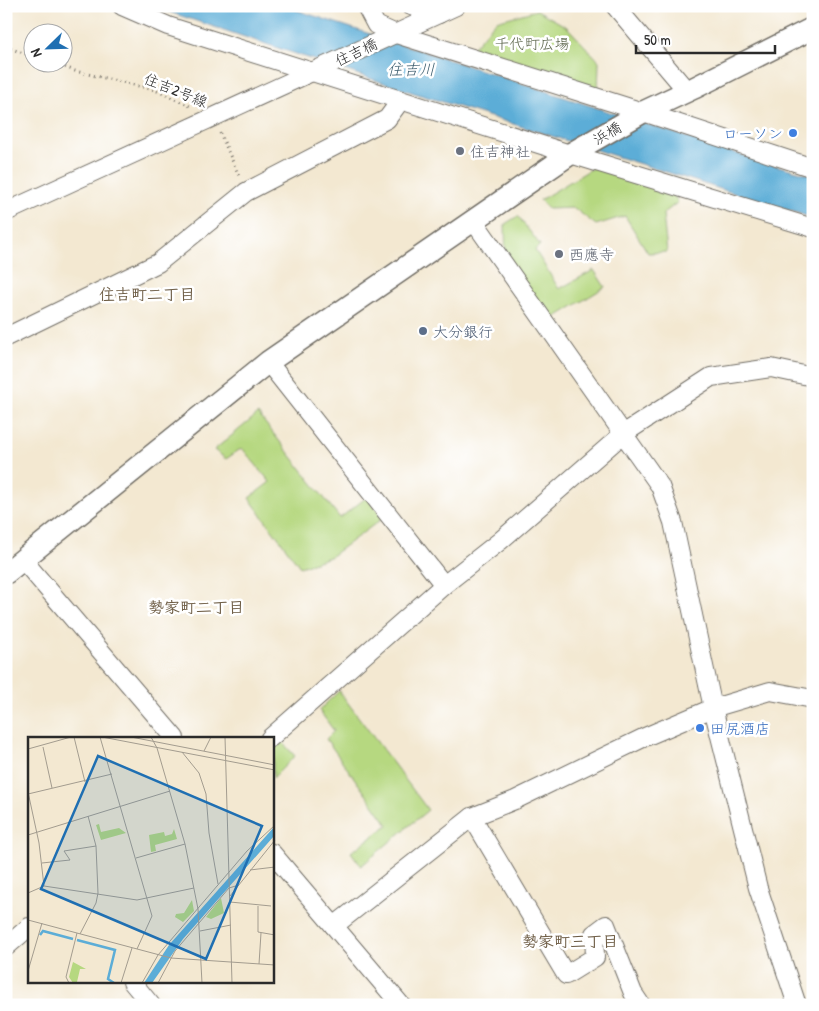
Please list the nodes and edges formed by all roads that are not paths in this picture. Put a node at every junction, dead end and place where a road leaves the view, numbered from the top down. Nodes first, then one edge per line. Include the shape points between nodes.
1 (122, 6) edge
2 (366, 6) edge
3 (411, 6) edge
4 (456, 6) edge
5 (615, 6) edge
6 (439, 14) junction
7 (813, 28) edge
8 (393, 35) junction
9 (318, 70) junction
10 (687, 92) junction
11 (401, 100) junction
12 (641, 113) junction
13 (573, 152) junction
14 (813, 168) edge
15 (6, 212) edge
16 (473, 220) junction
17 (813, 228) edge
18 (6, 338) edge
19 (268, 362) junction
20 (813, 377) edge
21 (623, 434) junction
22 (23, 560) junction
23 (6, 573) edge
24 (444, 585) junction
25 (813, 699) edge
26 (713, 708) junction
27 (174, 737) edge
28 (271, 737) edge
29 (472, 817) junction
30 (274, 855) edge
31 (334, 926) junction
32 (28, 928) edge
33 (6, 947) edge
34 (134, 984) edge
35 (795, 1004) edge
36 (151, 1005) edge
37 (401, 1005) edge
38 (641, 1005) edge

1 - 9 street via 168,26
2 - 8 street via 376,25
3 - 6 street
4 - 6 street, 住吉橋
5 - 10 street
6 - 8 street, 住吉橋
7 - 10 street, 浜橋
8 - 9 street, 住吉橋
8 - 12 street
9 - 11 street
9 - 15 street, 住吉橋
10 - 12 street, 浜橋
11 - 13 street
11 - 18 street via 388,119 246,192 158,263
12 - 13 street, 浜橋
12 - 14 street
13 - 16 street, 浜橋
13 - 17 street
16 - 19 street, 浜橋
16 - 21 street
19 - 22 street, 浜橋
19 - 24 street
20 - 21 street via 770,368 711,377
21 - 24 street
21 - 26 street via 660,486 673,522
22 - 23 street, 浜橋
22 - 27 street
24 - 28 street
25 - 26 street via 770,691
26 - 29 street
26 - 35 street via 758,888
29 - 31 street
29 - 38 street via 566,975 595,957 594,934 606,925
30 - 31 street
31 - 37 street
32 - 33 street
34 - 36 street

